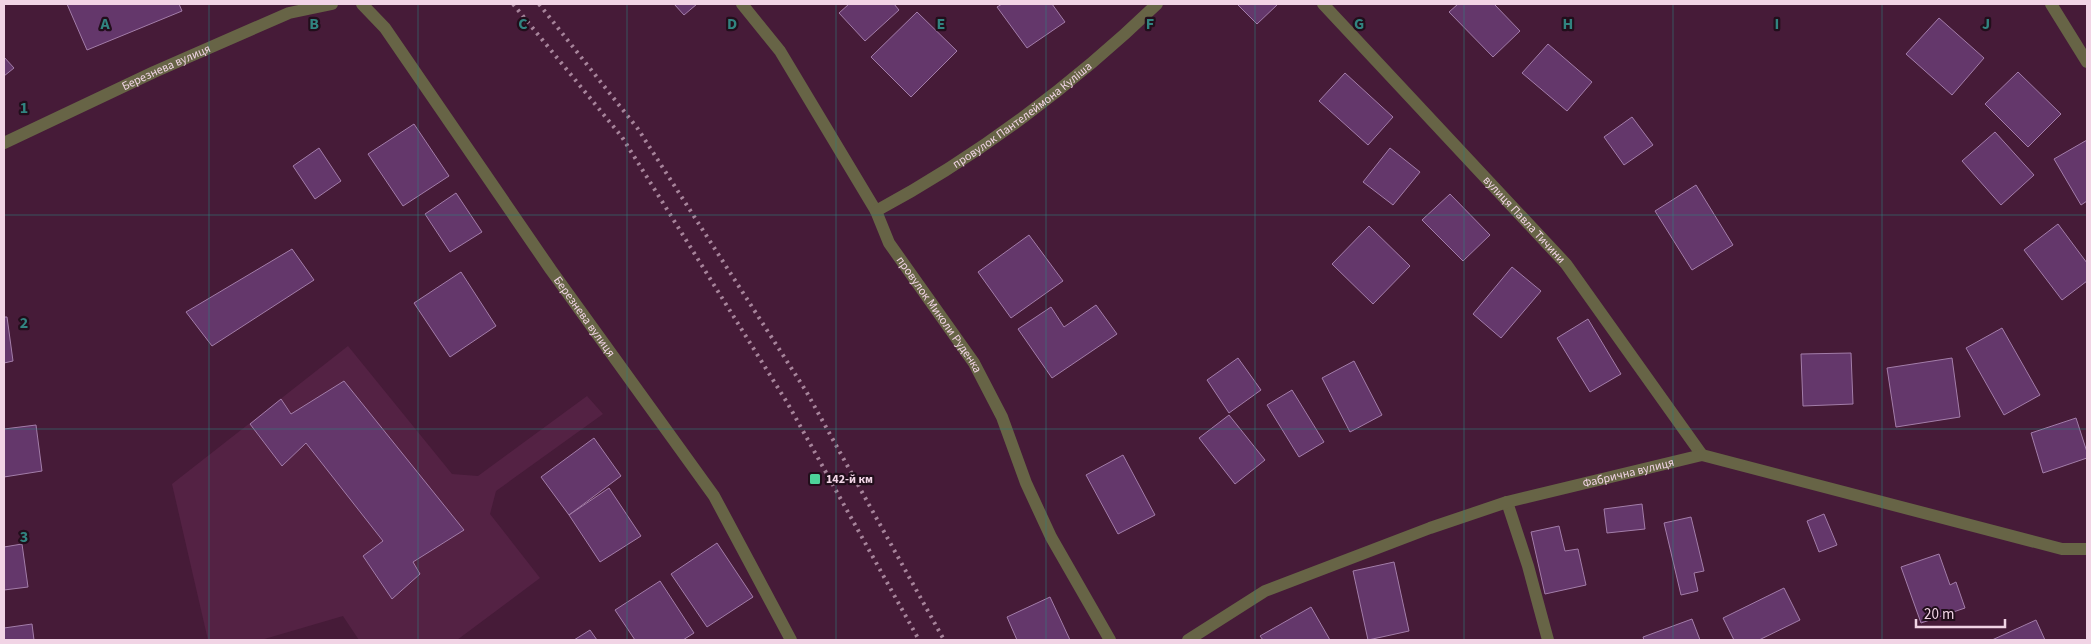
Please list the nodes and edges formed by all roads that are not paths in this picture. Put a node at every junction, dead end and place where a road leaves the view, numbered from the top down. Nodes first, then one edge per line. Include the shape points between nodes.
1 (332, 4) edge
2 (362, 4) edge
3 (742, 4) edge
4 (1157, 4) edge
5 (1323, 4) edge
6 (2051, 4) edge
7 (2087, 62) edge
8 (4, 143) edge
9 (876, 211) junction
10 (1702, 454) junction
11 (1507, 502) junction
12 (2087, 550) edge
13 (792, 640) edge
14 (1110, 640) edge
15 (1188, 640) edge
16 (1548, 640) edge

1 - 8 street, Березнева вулиця via 289,13
2 - 13 street, Березнева вулиця via 385,28 551,270 714,496
3 - 9 street, провулок Миколи Руденка via 780,51
4 - 9 street, провулок Пантелеймона Куліша via 1112,48 1023,118 908,194
5 - 10 street, вулиця Павла Тичини via 1566,264
6 - 7 street
9 - 14 street, провулок Миколи Руденка via 889,243 974,363 1002,417 1051,538
10 - 11 street, Фабрична вулиця
10 - 12 street, Фабрична вулиця via 2062,549
11 - 15 street, Фабрична вулиця via 1265,591
11 - 16 street

